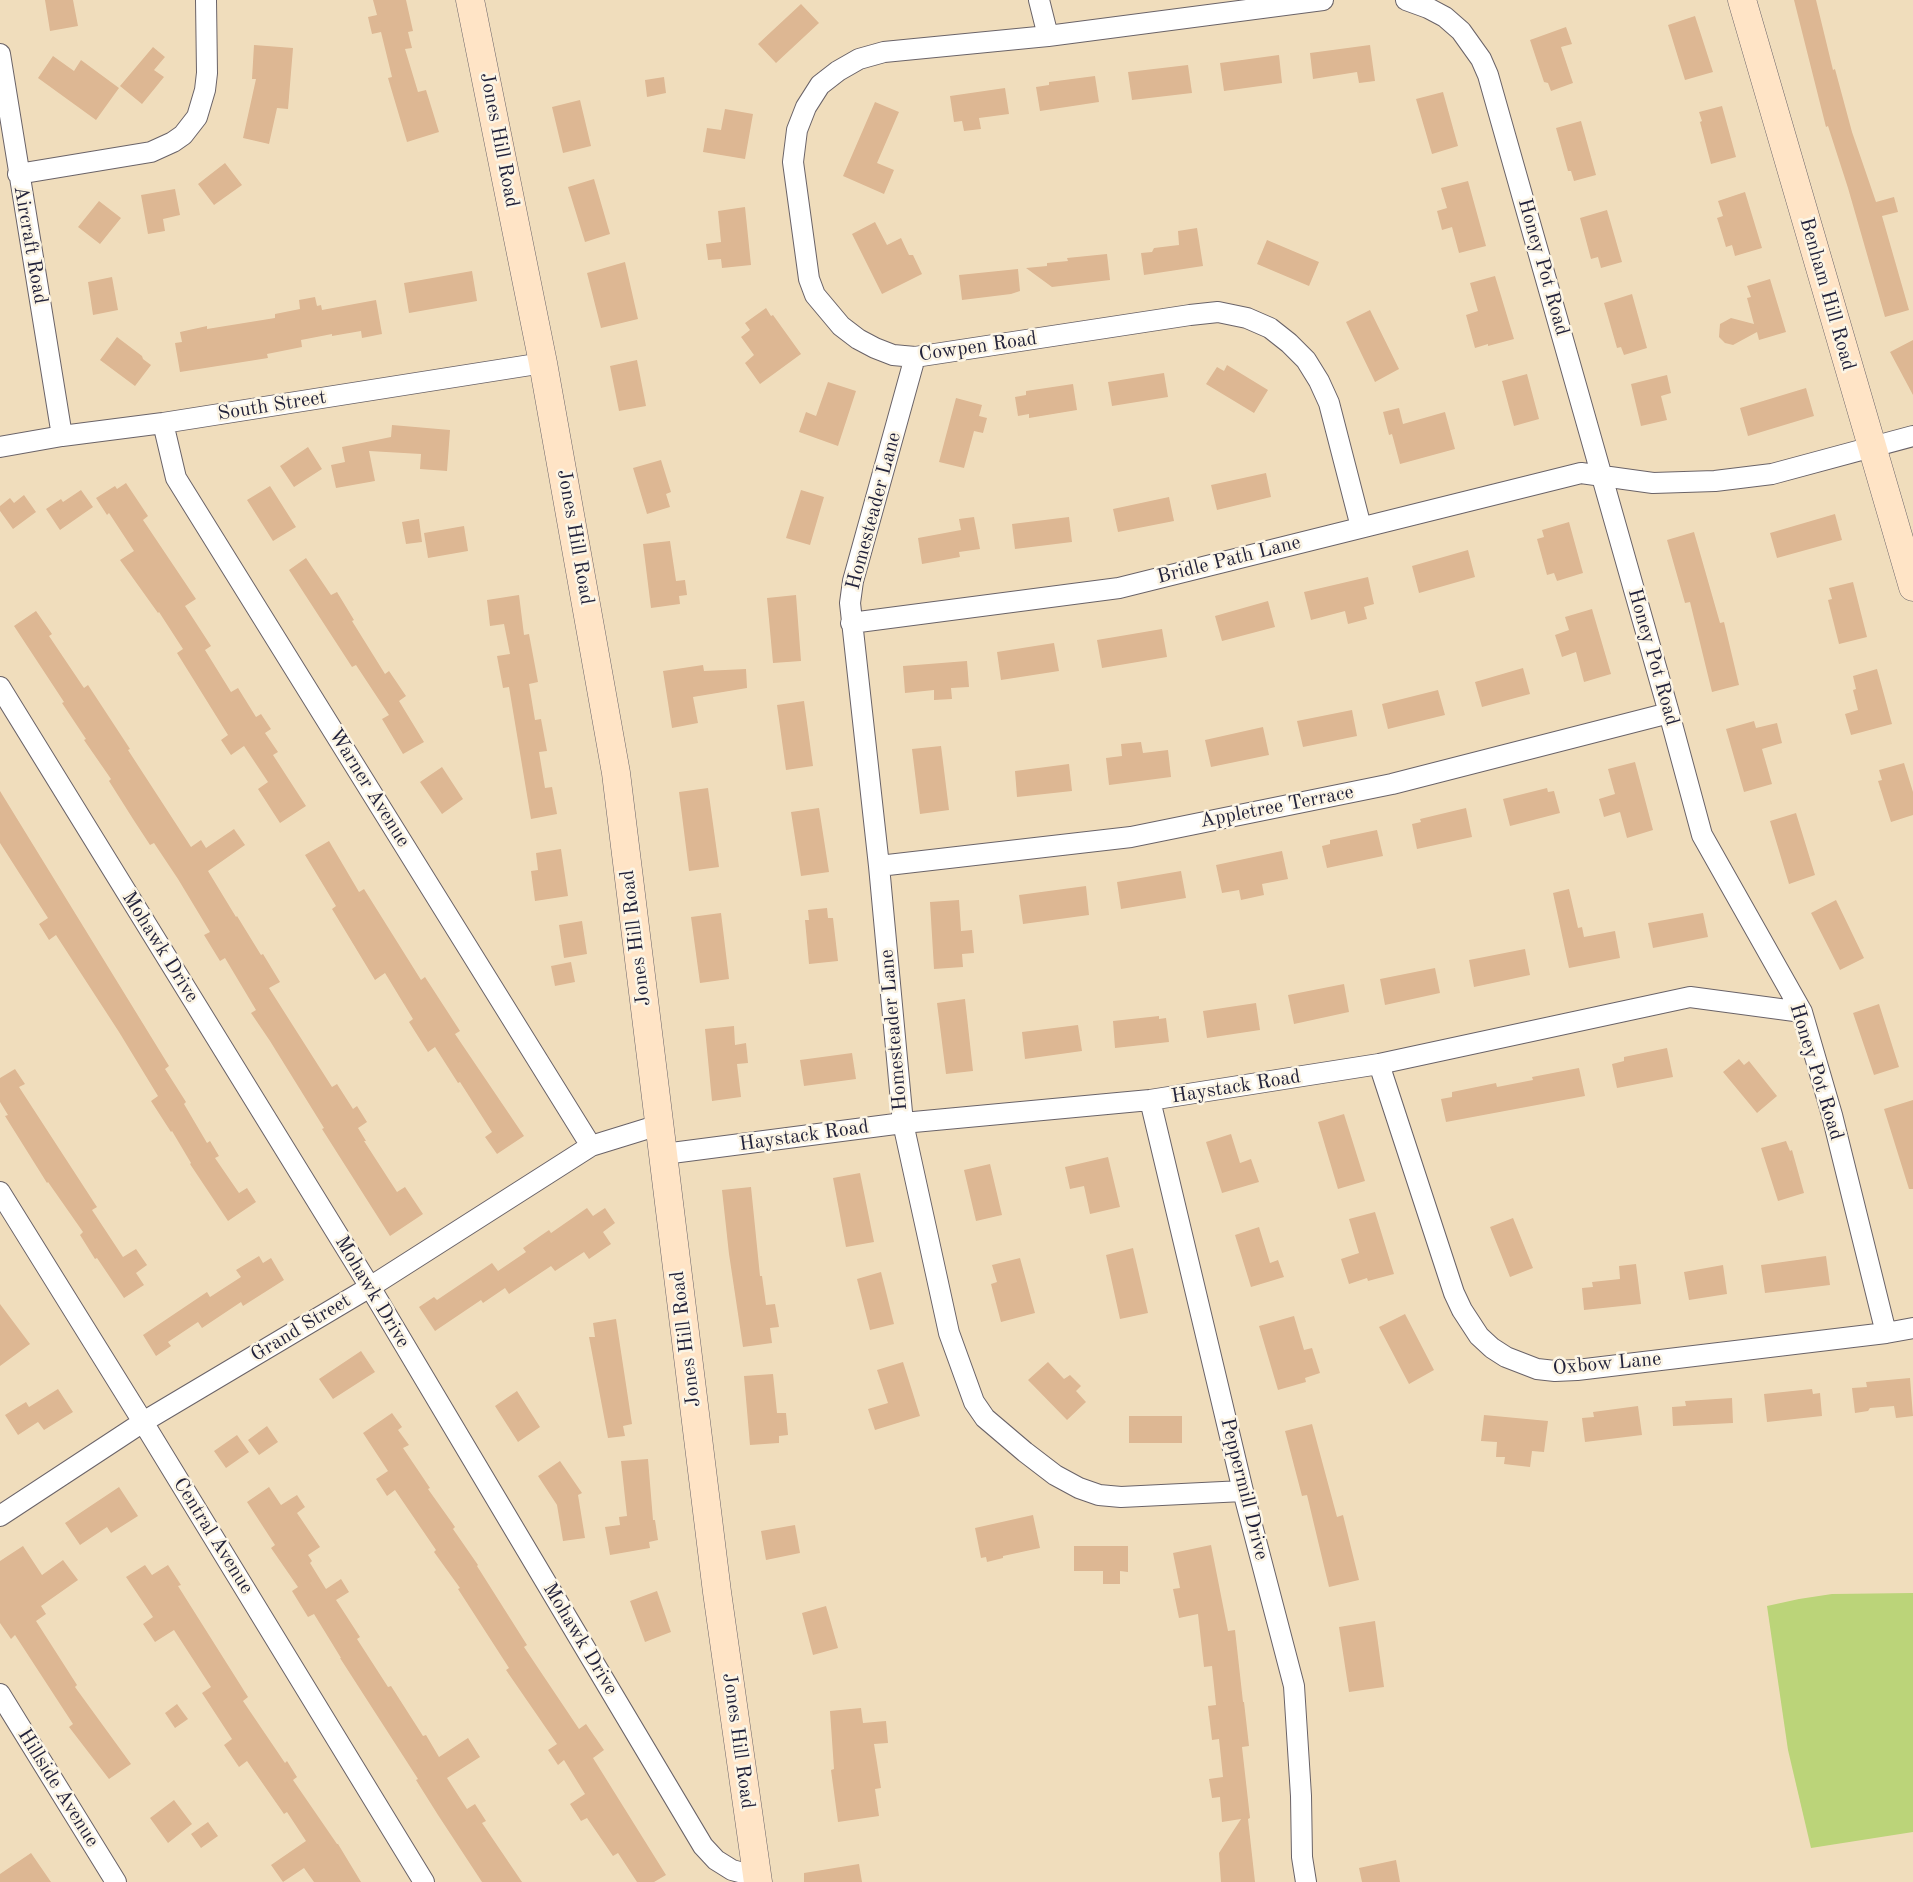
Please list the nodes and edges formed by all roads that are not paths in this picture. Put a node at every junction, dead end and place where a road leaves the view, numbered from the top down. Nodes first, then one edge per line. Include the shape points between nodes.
1 (206, 0) edge
2 (470, 0) edge
3 (1039, 0) edge
4 (1324, 0) edge
5 (1406, 0) edge
6 (1742, 0) edge
7 (1048, 36) junction
8 (0, 54) edge
9 (18, 174) junction
10 (915, 357) junction
11 (544, 363) junction
12 (163, 423) junction
13 (62, 436) junction
14 (1913, 436) edge
15 (0, 447) edge
16 (1872, 448) junction
17 (1602, 476) junction
18 (1361, 527) junction
19 (1913, 587) edge
20 (851, 623) junction
21 (0, 687) edge
22 (1669, 713) junction
23 (879, 866) junction
24 (1802, 1012) junction
25 (1379, 1064) junction
26 (1150, 1100) junction
27 (903, 1123) junction
28 (659, 1125) junction
29 (591, 1146) junction
30 (664, 1154) junction
31 (0, 1192) edge
32 (370, 1287) junction
33 (1913, 1328) edge
34 (1886, 1334) junction
35 (143, 1422) junction
36 (1243, 1491) junction
37 (0, 1516) edge
38 (0, 1694) edge
39 (758, 1880) edge
40 (116, 1882) edge
41 (424, 1882) edge
42 (1306, 1882) edge

1 - 9 street via 205,90 197,117 182,136 150,152
2 - 11 main road, Jones Hill Road
3 - 7 street
4 - 7 street
5 - 17 street, Honey Pot Road via 1445,17 1461,31 1488,75
6 - 16 main road, Benham Hill Road
7 - 10 street, Cowpen Road via 884,52 859,59 820,85 806,107 797,130 793,162 809,279 815,295 841,326 858,339 893,355
8 - 9 street, Aircraft Road
9 - 13 street, Aircraft Road
10 - 18 street, Cowpen Road via 1190,315 1218,312 1247,318 1270,328 1288,343 1306,360 1319,381 1329,403
10 - 20 street, Homesteader Lane via 853,581
11 - 12 street, South Street
11 - 28 main road, Jones Hill Road via 616,773
12 - 13 street, South Street
12 - 29 street, Warner Avenue via 176,478
13 - 15 street, South Street
14 - 16 street, Bridle Path Lane
16 - 17 street, Bridle Path Lane via 1772,474 1715,481 1653,483
16 - 19 main road, Benham Hill Road
17 - 18 street, Bridle Path Lane via 1580,473
17 - 22 street, Honey Pot Road
18 - 20 street, Bridle Path Lane via 1118,588
20 - 23 street, Homesteader Lane
21 - 32 street, Mohawk Drive
22 - 23 street, Appletree Terrace via 1392,784 1131,837
22 - 24 street, Honey Pot Road via 1702,835
23 - 27 street, Homesteader Lane
24 - 25 street, Haystack Road via 1690,997
24 - 34 street, Honey Pot Road via 1832,1116
25 - 26 street, Haystack Road
25 - 34 street, Oxbow Lane via 1454,1294 1479,1336 1506,1357 1536,1369 1577,1370
26 - 27 street, Haystack Road
26 - 36 street, Peppermill Drive
27 - 30 street, Haystack Road
27 - 36 street, Homesteader Lane via 949,1333 974,1402 985,1418 1055,1475 1100,1495 1121,1497
28 - 29 street, Grand Street
28 - 30 main road, Jones Hill Road
29 - 32 street, Grand Street
30 - 39 main road, Jones Hill Road via 717,1592
31 - 35 street, Central Avenue
32 - 35 street, Grand Street
32 - 39 street, Mohawk Drive via 703,1846 732,1870
33 - 34 street, Oxbow Lane
35 - 37 street, Grand Street
35 - 41 street, Central Avenue
36 - 42 street, Peppermill Drive via 1294,1686
38 - 40 street, Hillside Avenue

